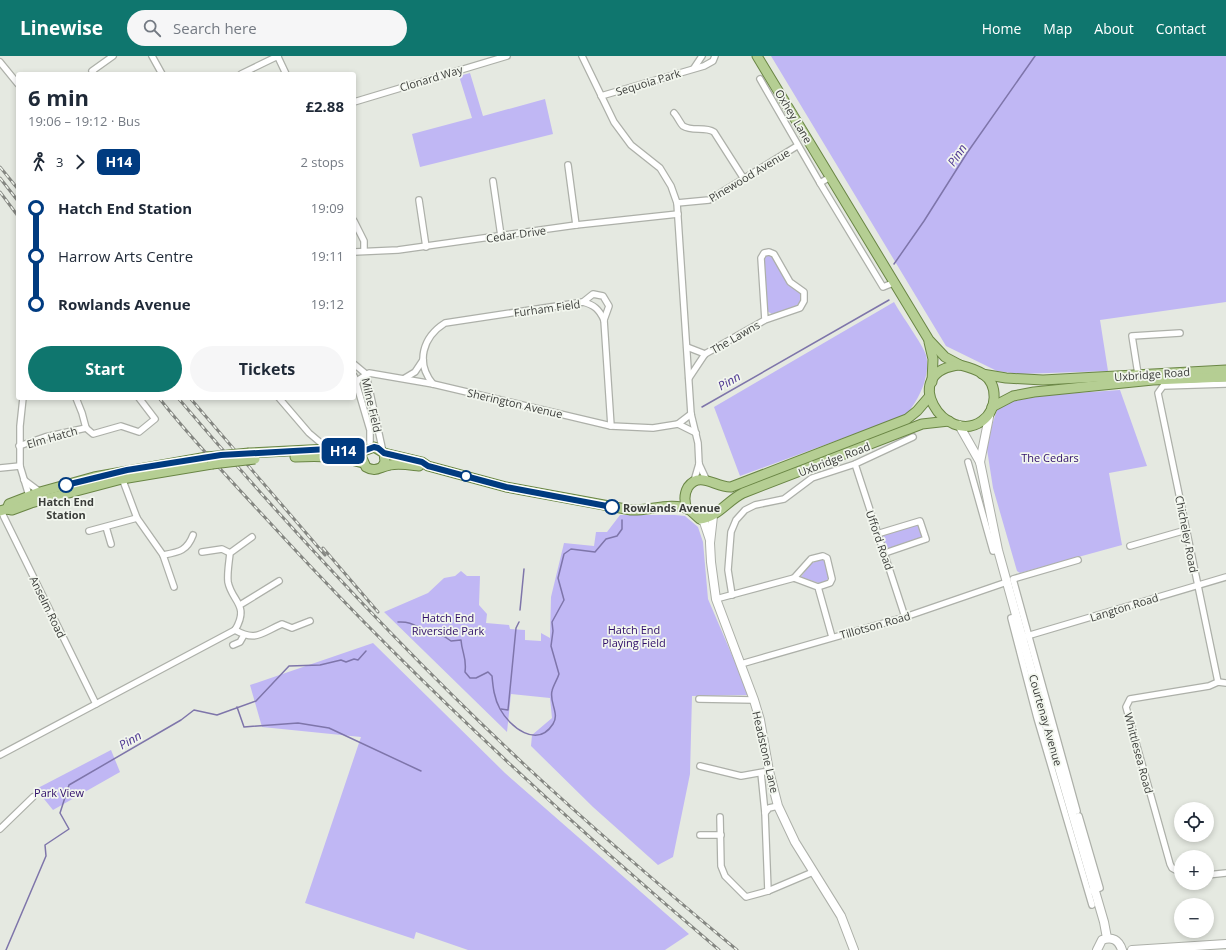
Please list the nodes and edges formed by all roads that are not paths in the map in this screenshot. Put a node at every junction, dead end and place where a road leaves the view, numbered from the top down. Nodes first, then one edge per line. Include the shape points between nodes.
1 (113, 56) edge
2 (152, 56) edge
3 (507, 56) edge
4 (582, 56) edge
5 (702, 56) edge
6 (715, 56) edge
7 (757, 56) edge
8 (278, 57) edge
9 (0, 62) edge
10 (694, 68) junction
11 (93, 72) edge
12 (161, 72) edge
13 (245, 72) edge
14 (285, 72) edge
15 (760, 79) dead end
16 (16, 82) edge
17 (601, 96) junction
18 (356, 101) edge
19 (674, 112) dead end
20 (797, 146) junction
21 (568, 165) dead end
22 (830, 177) junction
23 (744, 179) junction
24 (493, 181) dead end
25 (820, 183) junction
26 (419, 200) dead end
27 (677, 203) junction
28 (678, 214) junction
29 (356, 225) edge
30 (576, 225) junction
31 (501, 236) junction
32 (426, 247) junction
33 (364, 251) junction
34 (356, 252) edge
35 (893, 283) junction
36 (583, 302) junction
37 (604, 320) junction
38 (765, 320) junction
39 (1180, 333) dead end
40 (929, 340) junction
41 (687, 347) junction
42 (705, 354) junction
43 (423, 360) junction
44 (960, 365) junction
45 (356, 366) edge
46 (1226, 370) edge
47 (366, 374) junction
48 (982, 374) junction
49 (1138, 374) junction
50 (1226, 377) edge
51 (405, 378) junction
52 (689, 379) junction
53 (932, 382) junction
54 (356, 384) joint
55 (433, 384) junction
56 (1226, 384) edge
57 (929, 397) junction
58 (23, 400) edge
59 (77, 400) edge
60 (141, 400) edge
61 (281, 400) edge
62 (991, 410) junction
63 (691, 414) junction
64 (949, 421) junction
65 (678, 424) junction
66 (958, 425) junction
67 (612, 426) junction
68 (86, 428) junction
69 (309, 433) junction
70 (696, 433) junction
71 (913, 437) dead end
72 (19, 446) junction
73 (328, 449) junction
74 (368, 450) junction
75 (384, 452) junction
76 (314, 453) junction
77 (968, 462) dead end
78 (980, 462) junction
79 (363, 463) junction
80 (699, 464) junction
81 (855, 464) junction
82 (20, 466) junction
83 (428, 466) junction
84 (382, 467) junction
85 (0, 468) edge
86 (121, 475) junction
87 (983, 475) junction
88 (973, 477) junction
89 (706, 479) junction
90 (24, 480) junction
91 (694, 481) junction
92 (720, 486) junction
93 (40, 492) junction
94 (684, 497) junction
95 (30, 499) junction
96 (668, 506) junction
97 (722, 508) junction
98 (687, 509) junction
99 (3, 510) edge
100 (713, 516) junction
101 (137, 518) junction
102 (700, 519) junction
103 (106, 527) junction
104 (1186, 530) junction
105 (89, 531) dead end
106 (877, 534) junction
107 (193, 535) dead end
108 (252, 537) dead end
109 (710, 543) junction
110 (111, 544) dead end
111 (1130, 546) dead end
112 (998, 550) junction
113 (202, 552) dead end
114 (230, 553) junction
115 (885, 553) junction
116 (163, 555) junction
117 (1078, 560) dead end
118 (1226, 577) edge
119 (794, 578) junction
120 (279, 581) dead end
121 (1010, 581) junction
122 (1197, 586) junction
123 (174, 587) dead end
124 (818, 587) junction
125 (732, 595) junction
126 (716, 599) junction
127 (240, 605) junction
128 (905, 617) junction
129 (1014, 618) junction
130 (310, 621) dead end
131 (235, 630) junction
132 (244, 635) junction
133 (832, 637) junction
134 (1026, 637) junction
135 (233, 645) dead end
136 (741, 664) junction
137 (1218, 682) junction
138 (1226, 683) edge
139 (698, 699) dead end
140 (754, 700) junction
141 (96, 704) junction
142 (1041, 717) junction
143 (0, 755) edge
144 (700, 766) dead end
145 (765, 772) junction
146 (33, 797) dead end
147 (1072, 804) junction
148 (778, 806) junction
149 (765, 813) junction
150 (1074, 814) junction
151 (720, 817) dead end
152 (0, 829) edge
153 (700, 835) dead end
154 (721, 835) junction
155 (1174, 869) edge
156 (813, 872) junction
157 (1226, 873) edge
158 (1214, 874) edge
159 (768, 891) junction
160 (1091, 892) junction
161 (1092, 905) dead end
162 (1107, 938) junction
163 (1226, 944) edge
164 (854, 950) edge
165 (1097, 950) edge
166 (1122, 950) edge
167 (1132, 950) edge

1 - 11 street via 92,70
2 - 12 street
3 - 18 street, Clonard Way
4 - 17 street
5 - 10 street, Sequoia Park
6 - 10 street, Sequoia Park via 713,61
7 - 22 main road, Oxhey Lane
8 - 13 street
8 - 14 street
9 - 16 street
10 - 17 street, Sequoia Park
15 - 20 street, Oxhey Lane
17 - 27 street via 614,122 631,144 660,168 671,186
19 - 23 street via 683,126 691,129 710,129 714,132
20 - 23 street, Pinewood Avenue
20 - 25 street, Oxhey Lane
21 - 30 street
22 - 25 street
22 - 35 main road, Oxhey Lane
23 - 27 street, Pinewood Avenue via 709,200
24 - 31 street
25 - 35 street, Oxhey Lane via 883,287
26 - 32 street
27 - 28 street
28 - 30 street, Cedar Drive
28 - 41 street
29 - 33 street via 364,241
30 - 31 street, Cedar Drive
31 - 32 street, Cedar Drive
32 - 33 street, Cedar Drive
33 - 34 street, Cedar Drive
35 - 40 main road, Oxhey Lane
36 - 37 street, Furham Field via 592,305
36 - 37 street via 593,294 603,296 609,306
36 - 43 street, Furham Field via 445,323 434,330 426,343
37 - 67 street
38 - 38 street, The Lawns via 761,258 764,253 769,252 774,254 790,282 804,292 804,301 800,308
38 - 42 street, The Lawns
39 - 49 street via 1132,336
40 - 44 main road, Oxhey Lane via 945,356
40 - 53 main road, Oxhey Lane via 933,359
41 - 42 street
41 - 52 street
42 - 52 street
43 - 51 street, Furham Field via 415,372
43 - 55 street, Furham Field via 427,377
44 - 48 main road
44 - 53 main road via 946,368 935,376
45 - 47 street, Milne Field
46 - 49 main road, Uxbridge Road
47 - 51 street, Sherington Avenue
47 - 54 street
47 - 75 street, Milne Field
48 - 49 main road, Uxbridge Road via 1043,380
48 - 62 main road via 992,385 994,397
50 - 62 main road, Uxbridge Road via 1153,380 1034,392 1013,396
51 - 55 street, Sherington Avenue
52 - 63 street
53 - 57 main road
54 - 74 street, Milne Field via 370,430
55 - 67 street, Sherington Avenue
56 - 104 street, Chicheley Road via 1163,386 1158,393
57 - 64 main road via 935,410
57 - 92 main road, Uxbridge Road via 907,419 732,486
58 - 72 street
59 - 68 street
60 - 68 street via 155,419 139,432 121,426 93,434
61 - 69 street
62 - 66 main road via 976,424
62 - 78 street, Courtenay Avenue
63 - 65 street, Sherington Avenue
63 - 70 street
64 - 66 main road
64 - 97 main road, Uxbridge Road via 922,424 743,493
65 - 67 street, Sherington Avenue via 653,428
65 - 70 street
66 - 78 street, Courtenay Avenue
68 - 72 street, Elm Hatch
69 - 73 street
69 - 76 street
70 - 80 street
71 - 81 street
72 - 82 street
73 - 74 main road via 351,453
73 - 76 main road
74 - 75 main road via 378,448
74 - 79 main road via 362,457
75 - 83 main road
75 - 84 main road via 385,462
76 - 79 main road
76 - 86 main road, bridge via 252,456
77 - 88 street, Courtenay Avenue
78 - 87 street, Courtenay Avenue
79 - 84 main road via 371,470 379,470
80 - 89 street
80 - 91 street
81 - 106 street, Ufford Road
81 - 125 street via 812,478 784,499 755,505 736,520 728,552
82 - 85 street
82 - 90 street
83 - 84 main road via 395,464
83 - 96 main road via 506,487 631,510 644,511
86 - 93 main road
86 - 95 main road
86 - 101 street
87 - 88 street
87 - 112 street, Courtenay Avenue
88 - 112 street, Courtenay Avenue via 993,551
89 - 91 main road
89 - 92 main road
90 - 93 street
90 - 95 street
91 - 94 main road
92 - 97 main road via 724,499
93 - 95 main road
94 - 96 main road
94 - 98 main road
95 - 99 main road via 9,504
96 - 98 main road
97 - 100 main road, Uxbridge Road
98 - 102 main road
99 - 141 street, Anselm Road
100 - 102 main road, Uxbridge Road
100 - 109 street, Headstone Lane
101 - 103 street
101 - 116 street
102 - 109 street, Headstone Lane via 704,522
103 - 105 street
103 - 110 street
104 - 111 street
104 - 122 street, Chicheley Road
106 - 115 street, Ufford Road
106 - 115 street via 920,521 926,539
107 - 116 street via 189,545 183,550
108 - 114 street
109 - 126 street, Headstone Lane
112 - 121 street, Courtenay Avenue
113 - 114 street via 222,549
114 - 127 street via 228,584
115 - 128 street, Ufford Road
116 - 123 street
117 - 121 street, Tillotson Road
118 - 122 street, Langton Road
119 - 124 street
119 - 124 street via 811,558 823,556 827,558 832,579 830,583
119 - 125 street
120 - 127 street
121 - 128 street, Tillotson Road
121 - 129 street, Courtenay Avenue
121 - 134 street, Courtenay Avenue
122 - 134 street, Langton Road
122 - 137 street, Chicheley Road
124 - 133 street
125 - 126 street
126 - 136 street, Headstone Lane
127 - 131 street via 240,621
128 - 133 street, Tillotson Road
129 - 134 street, Courtenay Avenue
129 - 142 street, Courtenay Avenue
130 - 132 street via 292,628 282,624 254,636
131 - 132 street
131 - 141 street
132 - 135 street via 240,642
133 - 136 street, Tillotson Road
134 - 142 street, Courtenay Avenue
134 - 147 street, Courtenay Avenue
136 - 140 street, Headstone Lane
137 - 138 street, Whittlesea Road
137 - 155 street, Whittlesea Road via 1209,686 1130,699 1126,707 1170,864
139 - 140 street
140 - 145 street, Headstone Lane via 760,720
141 - 143 street
142 - 147 street, Courtenay Avenue
142 - 150 street, Courtenay Avenue
144 - 145 street via 741,776
145 - 148 street, Headstone Lane
145 - 149 street
146 - 152 street
147 - 150 street, Courtenay Avenue
148 - 149 street via 769,808
148 - 156 street, Headstone Lane
149 - 159 street
150 - 160 street, Courtenay Avenue
150 - 160 street, Courtenay Avenue
151 - 154 street
153 - 154 street
154 - 159 street via 722,866 725,876 746,897
156 - 159 street
156 - 164 street, Headstone Lane via 841,916
157 - 158 street
160 - 161 street, Courtenay Avenue
160 - 162 street, Courtenay Avenue via 1104,922
162 - 165 street via 1099,943
162 - 166 street via 1118,942
163 - 167 street

